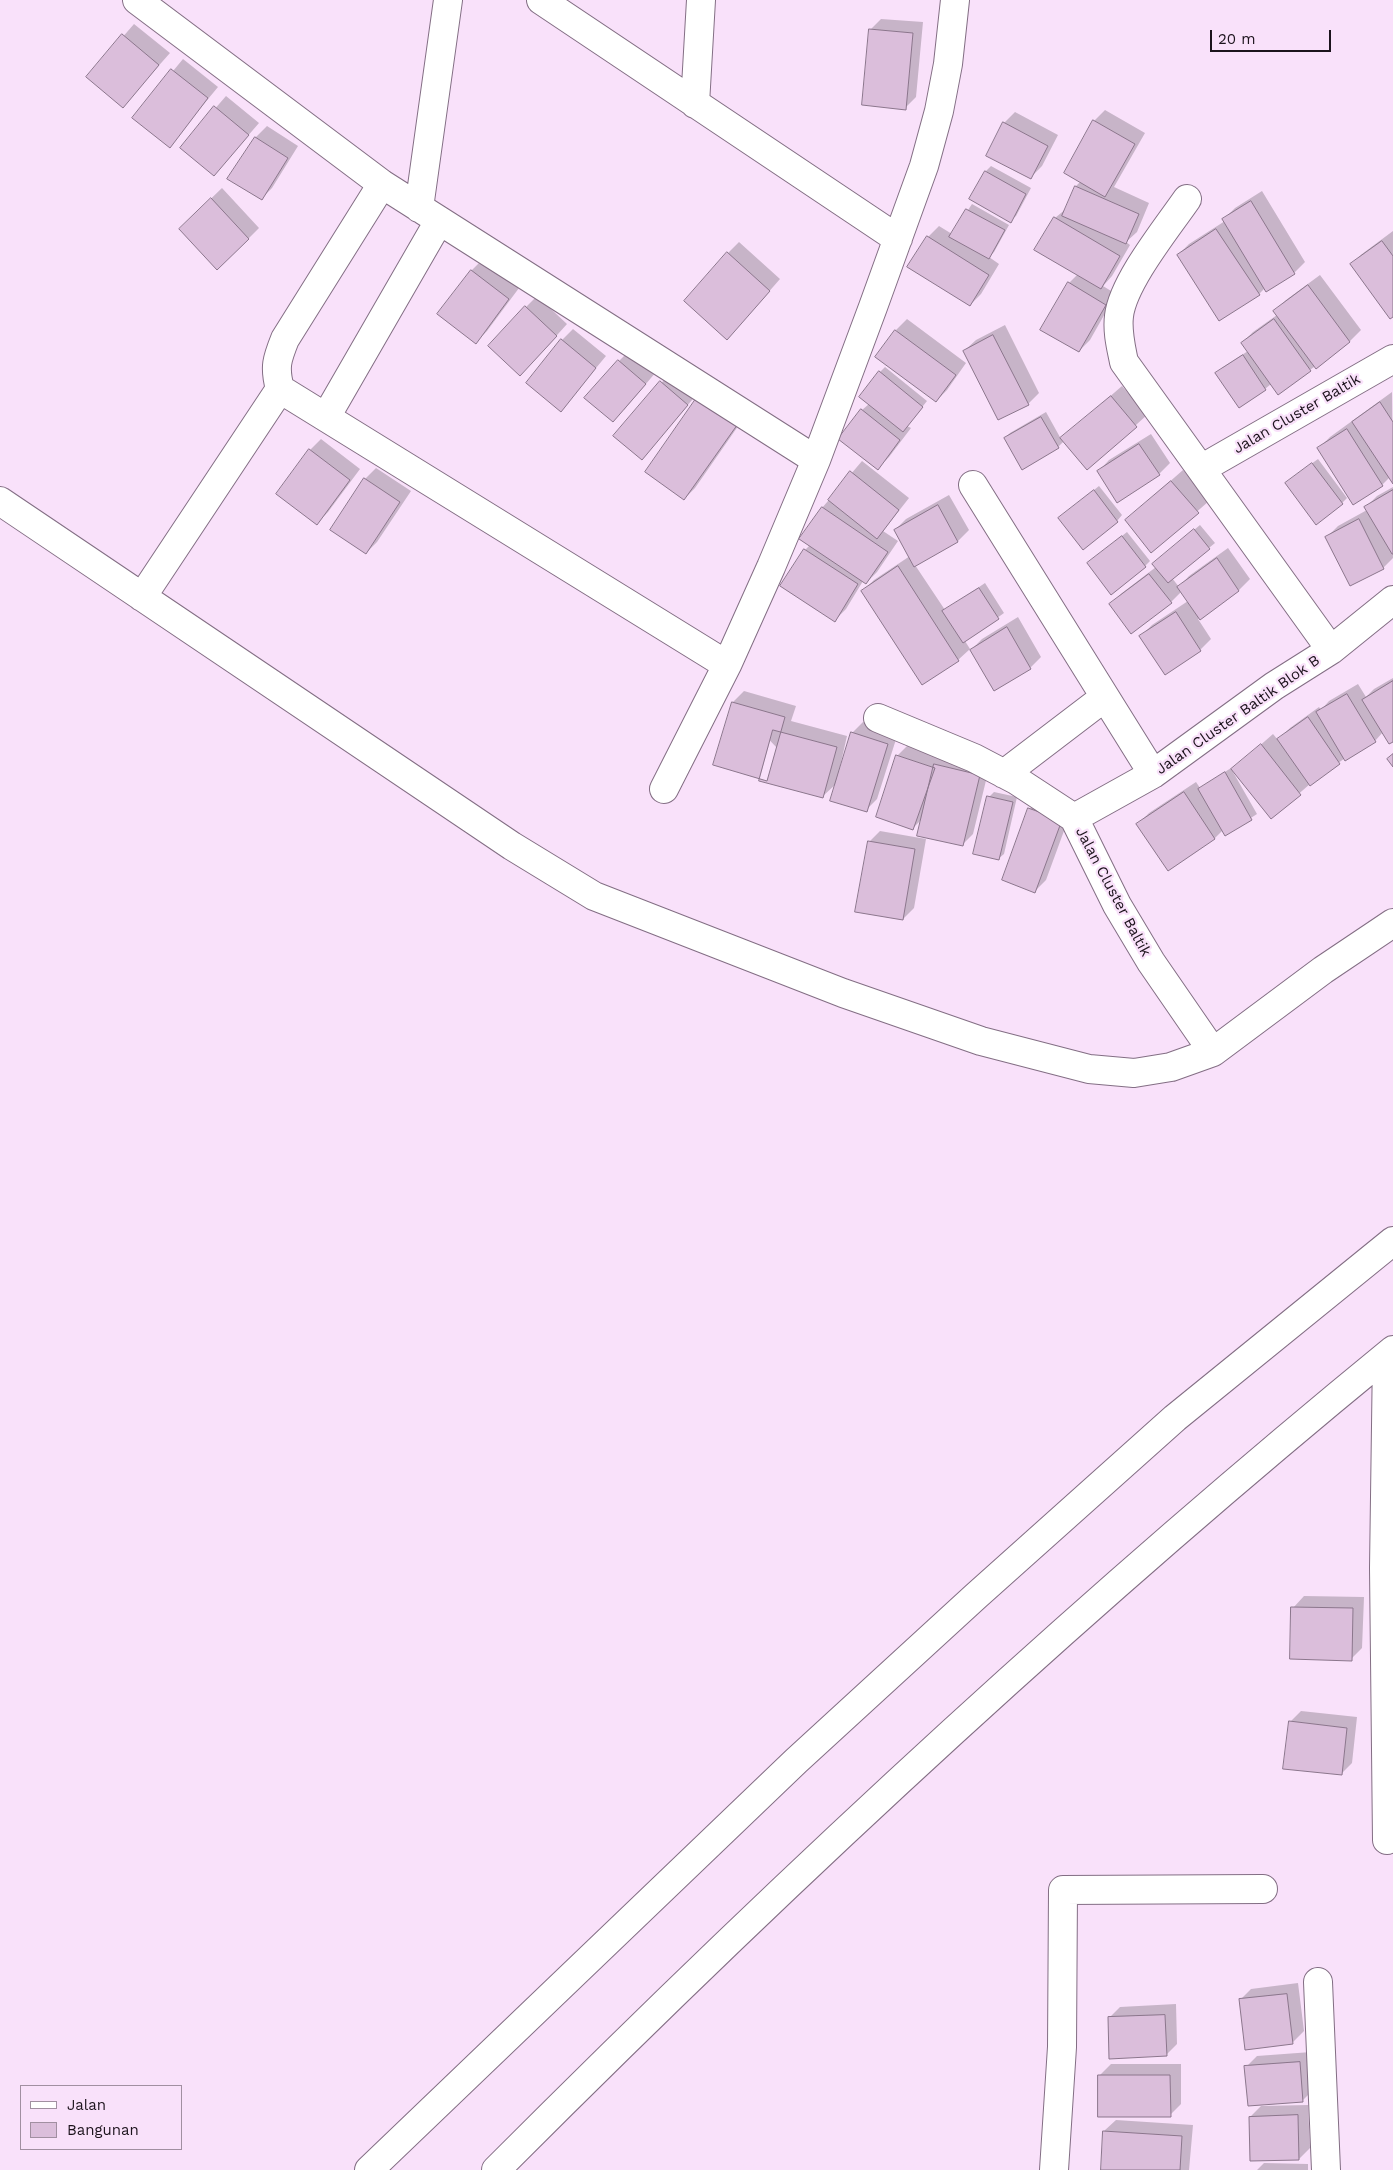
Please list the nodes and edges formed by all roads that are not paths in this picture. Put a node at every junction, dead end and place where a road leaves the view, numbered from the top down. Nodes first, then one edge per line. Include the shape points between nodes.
1 (137, 0) edge
2 (448, 0) edge
3 (541, 0) edge
4 (702, 0) edge
5 (955, 0) edge
6 (695, 104) junction
7 (382, 184) junction
8 (1187, 199) dead end
9 (429, 214) junction
10 (898, 239) junction
11 (1393, 359) edge
12 (280, 389) junction
13 (326, 417) junction
14 (816, 460) junction
15 (1201, 469) junction
16 (973, 485) dead end
17 (0, 501) edge
18 (142, 597) junction
19 (1393, 600) edge
20 (1331, 650) junction
21 (727, 665) junction
22 (1105, 697) junction
23 (878, 718) dead end
24 (1004, 774) junction
25 (1153, 774) junction
26 (664, 788) dead end
27 (1074, 818) junction
28 (1393, 923) edge
29 (1213, 1052) junction
30 (1393, 1241) edge
31 (1390, 1352) edge
32 (1387, 1840) dead end
33 (1263, 1889) dead end
34 (1318, 1982) dead end
35 (369, 2170) edge
36 (496, 2170) edge
37 (1054, 2170) edge
38 (1326, 2170) edge

1 - 7 street
2 - 9 street
3 - 6 street
4 - 6 street
5 - 10 street via 939,111
6 - 10 street
7 - 9 street
7 - 12 street via 285,339 276,361
8 - 15 street via 1132,280 1119,315 1119,339 1124,362
9 - 13 street
9 - 14 street
10 - 14 street
11 - 15 street, Jalan Cluster Baltik
12 - 13 street
12 - 18 street
13 - 21 street
14 - 21 street
15 - 20 street
16 - 22 street
17 - 18 street
18 - 29 street via 512,846 594,896 843,993 981,1041 1048,1059 1089,1069 1134,1073 1171,1067
19 - 20 street, Jalan Cluster Baltik Blok B
20 - 25 street, Jalan Cluster Baltik Blok B via 1274,686
21 - 26 street
22 - 24 street
22 - 25 street
23 - 24 street, Jalan Cluster Baltik
24 - 27 street, Jalan Cluster Baltik
25 - 27 street, Jalan Cluster Baltik Blok B
27 - 29 street, Jalan Cluster Baltik via 1117,905 1166,985
28 - 29 street via 1323,970
30 - 35 street via 1176,1418 976,1596 796,1761
31 - 32 street via 1384,1568
31 - 36 street via 1168,1539 876,1801
33 - 37 street via 1063,1890 1062,2047
34 - 38 street

